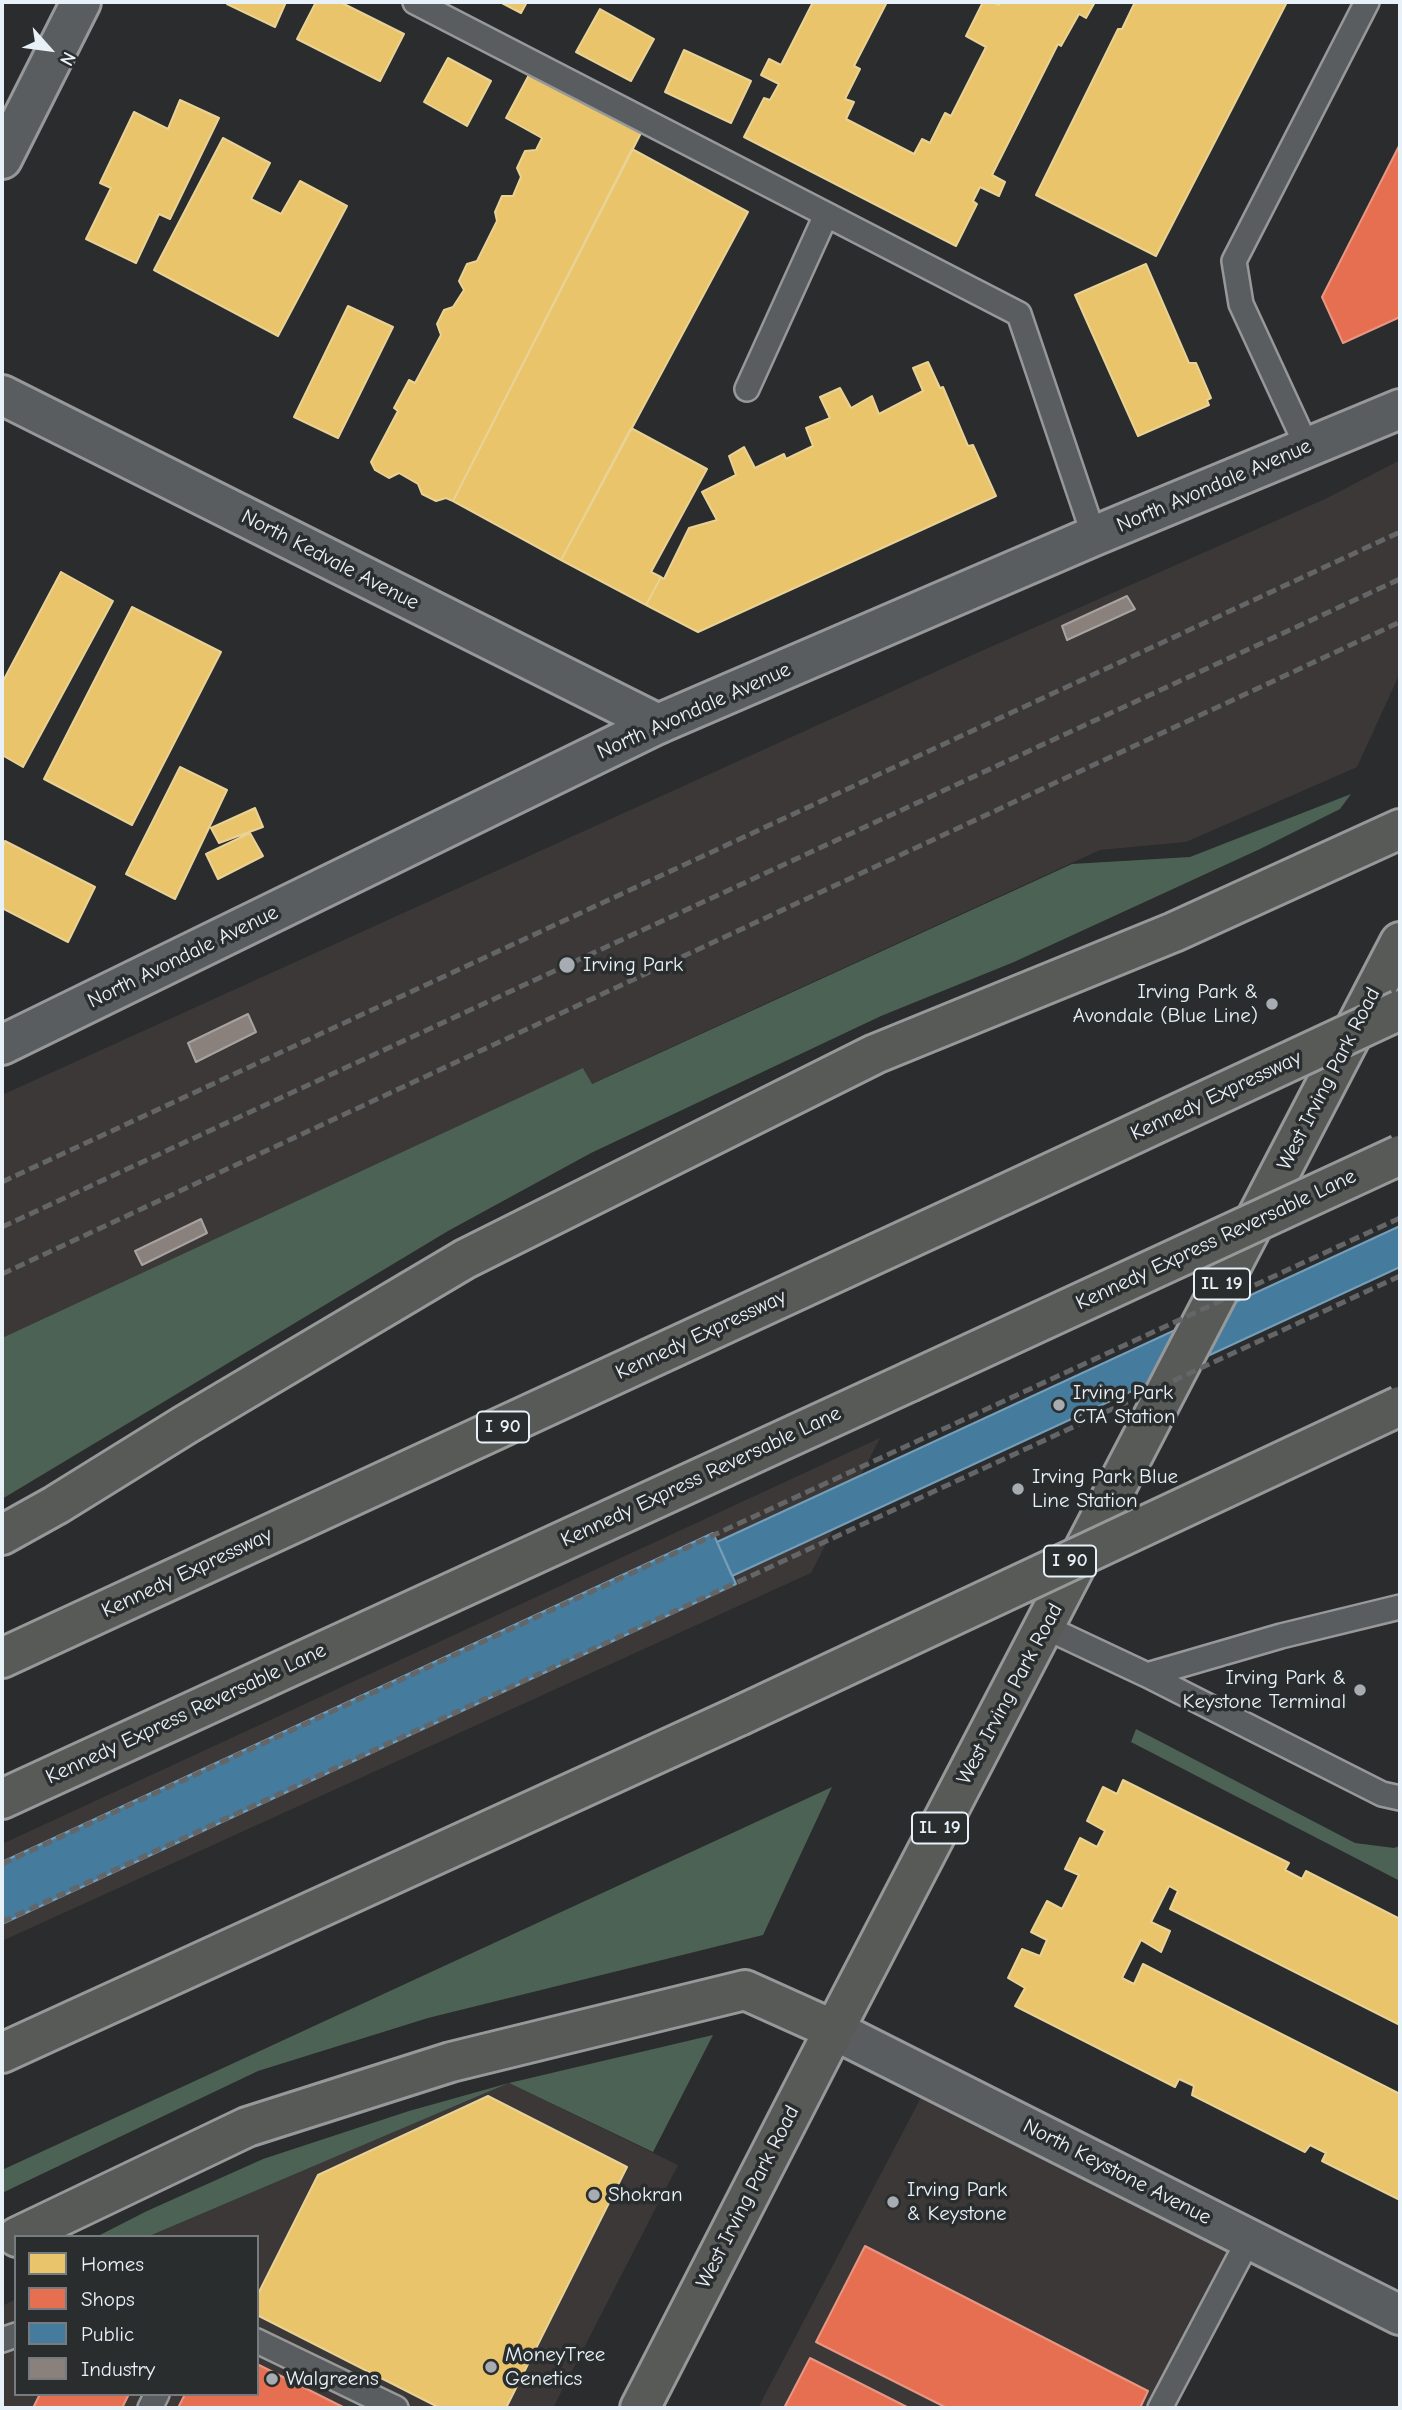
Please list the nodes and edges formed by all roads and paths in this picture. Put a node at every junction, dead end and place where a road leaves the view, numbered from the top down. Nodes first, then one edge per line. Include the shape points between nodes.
1 (81, 2) edge
2 (415, 2) edge
3 (1367, 2) edge
4 (2, 159) edge
5 (826, 215) junction
6 (747, 389) dead end
7 (2, 395) edge
8 (1400, 409) edge
9 (1307, 447) junction
10 (1094, 536) junction
11 (659, 724) junction
12 (1400, 829) edge
13 (1400, 942) edge
14 (1400, 1010) edge
15 (6, 1036) edge
16 (1400, 1155) edge
17 (1400, 1406) edge
18 (2, 1535) edge
19 (1400, 1607) edge
20 (1045, 1627) junction
21 (2, 1658) edge
22 (1147, 1675) junction
23 (1400, 1798) edge
24 (2, 1799) edge
25 (834, 2030) junction
26 (2, 2053) edge
27 (21, 2235) edge
28 (1249, 2239) junction
29 (1400, 2315) edge
30 (259, 2342) edge
31 (396, 2408) edge
32 (640, 2408) edge
33 (1160, 2408) edge

1 - 4 street
2 - 5 lane
3 - 9 lane via 1234,261 1241,304
5 - 6 lane
5 - 10 lane via 1019,314
7 - 11 street, North Kedvale Avenue
8 - 9 street, North Avondale Avenue
9 - 10 street, North Avondale Avenue
10 - 11 street, North Avondale Avenue
11 - 15 street, North Avondale Avenue
12 - 18 main road via 1174,932 875,1054 477,1253
13 - 20 main road, West Irving Park Road / IL 19
14 - 21 main road, Kennedy Expressway / I 90, bridge
16 - 24 main road, Kennedy Express Reversable Lane, bridge
17 - 26 main road, I 90, bridge via 739,1716
19 - 22 lane
20 - 22 lane
20 - 25 main road, West Irving Park Road / IL 19
22 - 23 lane via 1382,1794
25 - 27 main road via 745,1990 451,2062 247,2127
25 - 28 street, North Keystone Avenue
25 - 32 main road, West Irving Park Road / IL 19
28 - 29 street, North Keystone Avenue
28 - 33 lane
30 - 31 lane

